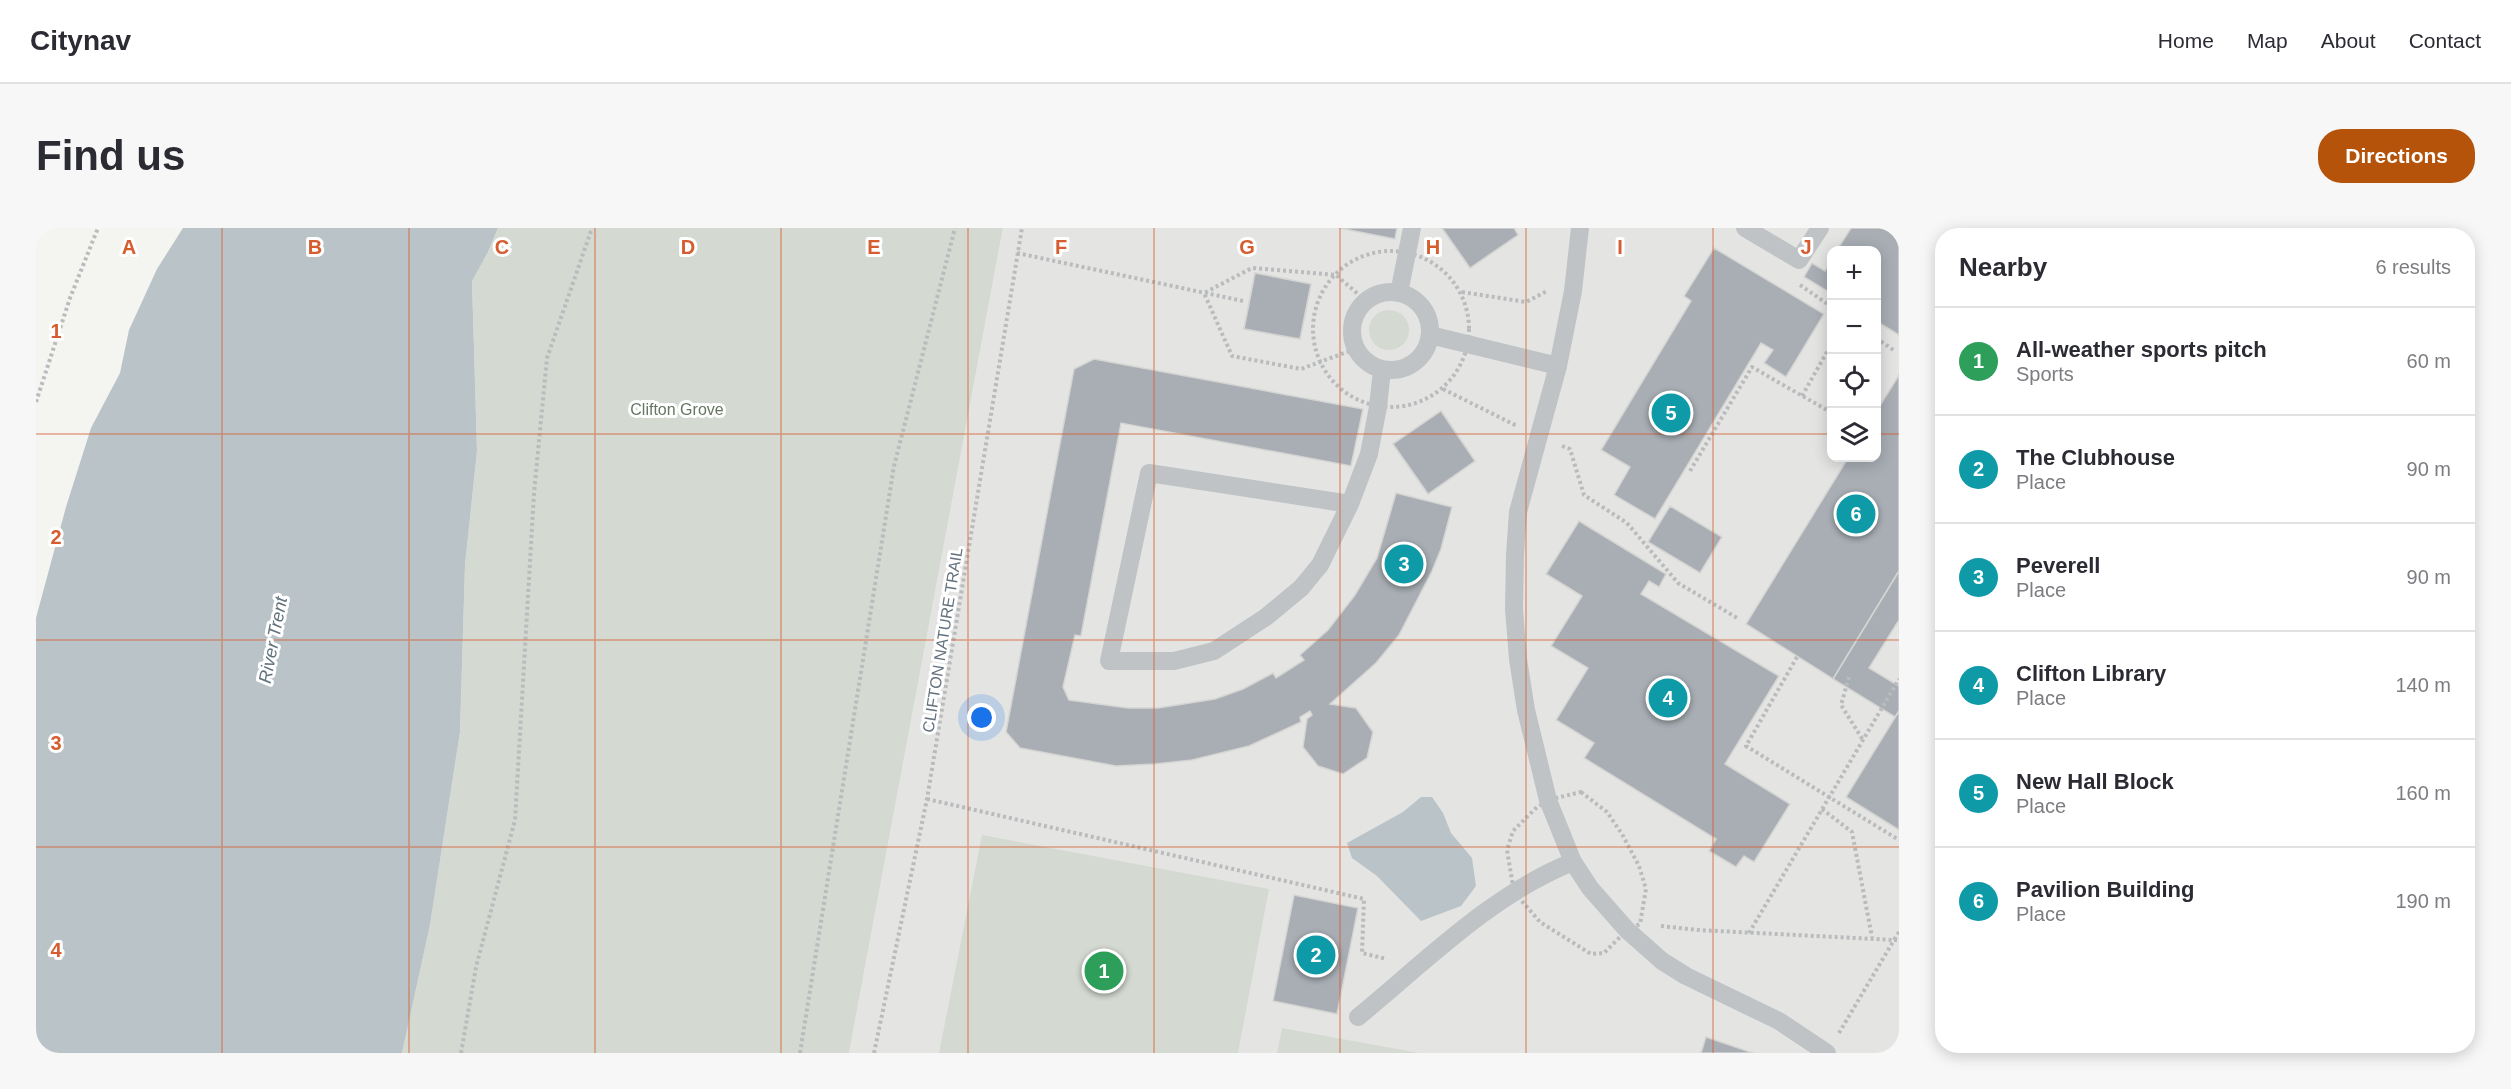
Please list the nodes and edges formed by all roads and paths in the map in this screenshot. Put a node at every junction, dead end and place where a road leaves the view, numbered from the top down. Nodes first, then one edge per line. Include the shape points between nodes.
1 (98, 228) edge
2 (592, 228) edge
3 (955, 228) edge
4 (1022, 228) edge
5 (1412, 228) edge
6 (1580, 228) edge
7 (1745, 228) edge
8 (1820, 228) edge
9 (1017, 253) junction
10 (1408, 253) junction
11 (1336, 274) junction
12 (1573, 291) junction
13 (1461, 292) junction
14 (1204, 293) junction
15 (1399, 293) junction
16 (1243, 301) dead end
17 (1366, 301) junction
18 (1430, 335) junction
19 (1881, 341) edge
20 (1468, 344) junction
21 (1355, 349) junction
22 (1895, 351) dead end
23 (1827, 352) edge
24 (1320, 362) junction
25 (1558, 366) junction
26 (1382, 370) junction
27 (1443, 389) junction
28 (1802, 396) junction
29 (36, 402) edge
30 (1378, 406) junction
31 (1827, 410) edge
32 (1539, 436) junction
33 (1690, 471) dead end
34 (1350, 504) junction
35 (1739, 619) dead end
36 (1797, 657) dead end
37 (1849, 677) dead end
38 (1899, 679) edge
39 (1863, 740) junction
40 (1829, 797) junction
41 (927, 800) junction
42 (1822, 809) junction
43 (1899, 840) edge
44 (1573, 862) junction
45 (1640, 924) dead end
46 (1649, 925) dead end
47 (1658, 926) dead end
48 (1899, 932) edge
49 (1749, 933) junction
50 (1872, 937) junction
51 (1896, 940) edge
52 (1418, 967) junction
53 (1358, 1017) dead end
54 (1830, 1048) edge
55 (461, 1053) edge
56 (800, 1053) edge
57 (874, 1053) edge

1 - 29 path
2 - 55 path via 547,358 534,493 515,820 476,967
3 - 56 path via 894,466
4 - 9 path, CLIFTON NATURE TRAIL
5 - 10 lane
6 - 12 lane
7 - 8 lane via 1799,260
9 - 14 path
9 - 41 path, CLIFTON NATURE TRAIL
10 - 11 path via 1369,254
10 - 13 path via 1438,267
10 - 15 lane
11 - 14 path via 1252,268
11 - 17 path
11 - 24 path via 1318,301 1314,316 1313,332
12 - 13 path via 1552,288 1526,302
12 - 25 lane
13 - 20 path via 1470,326
14 - 16 path
14 - 24 path via 1232,356 1301,369
15 - 17 lane via 1382,293
15 - 18 lane via 1422,308 1429,321
17 - 21 lane via 1355,315
18 - 20 lane
18 - 26 lane via 1422,355 1404,369
19 - 22 path
20 - 25 lane
20 - 27 path via 1455,376
21 - 24 path
21 - 26 lane via 1366,362
23 - 28 path
24 - 30 path via 1344,392
25 - 32 lane
26 - 30 lane
27 - 30 path via 1419,403 1392,408
27 - 32 path
28 - 31 path
28 - 33 path via 1752,367
30 - 34 lane via 1369,453
32 - 35 path via 1570,449 1584,495 1627,523 1678,583
32 - 44 lane via 1518,512 1514,609 1526,710 1548,800
34 - 34 lane via 1320,565 1301,588 1214,651 1174,661 1108,661 1149,473
36 - 40 path via 1746,746
37 - 39 path via 1841,705
38 - 39 path
39 - 40 path
40 - 42 path
40 - 43 path
41 - 52 path via 1364,899 1362,954
41 - 57 path, CLIFTON NATURE TRAIL
42 - 49 path
42 - 50 path via 1852,832
44 - 52 lane via 1544,873 1514,892
44 - 54 lane via 1627,930 1662,961
45 - 46 path
47 - 49 path
48 - 51 path
49 - 50 path
50 - 51 path
51 - 54 path
52 - 53 lane

